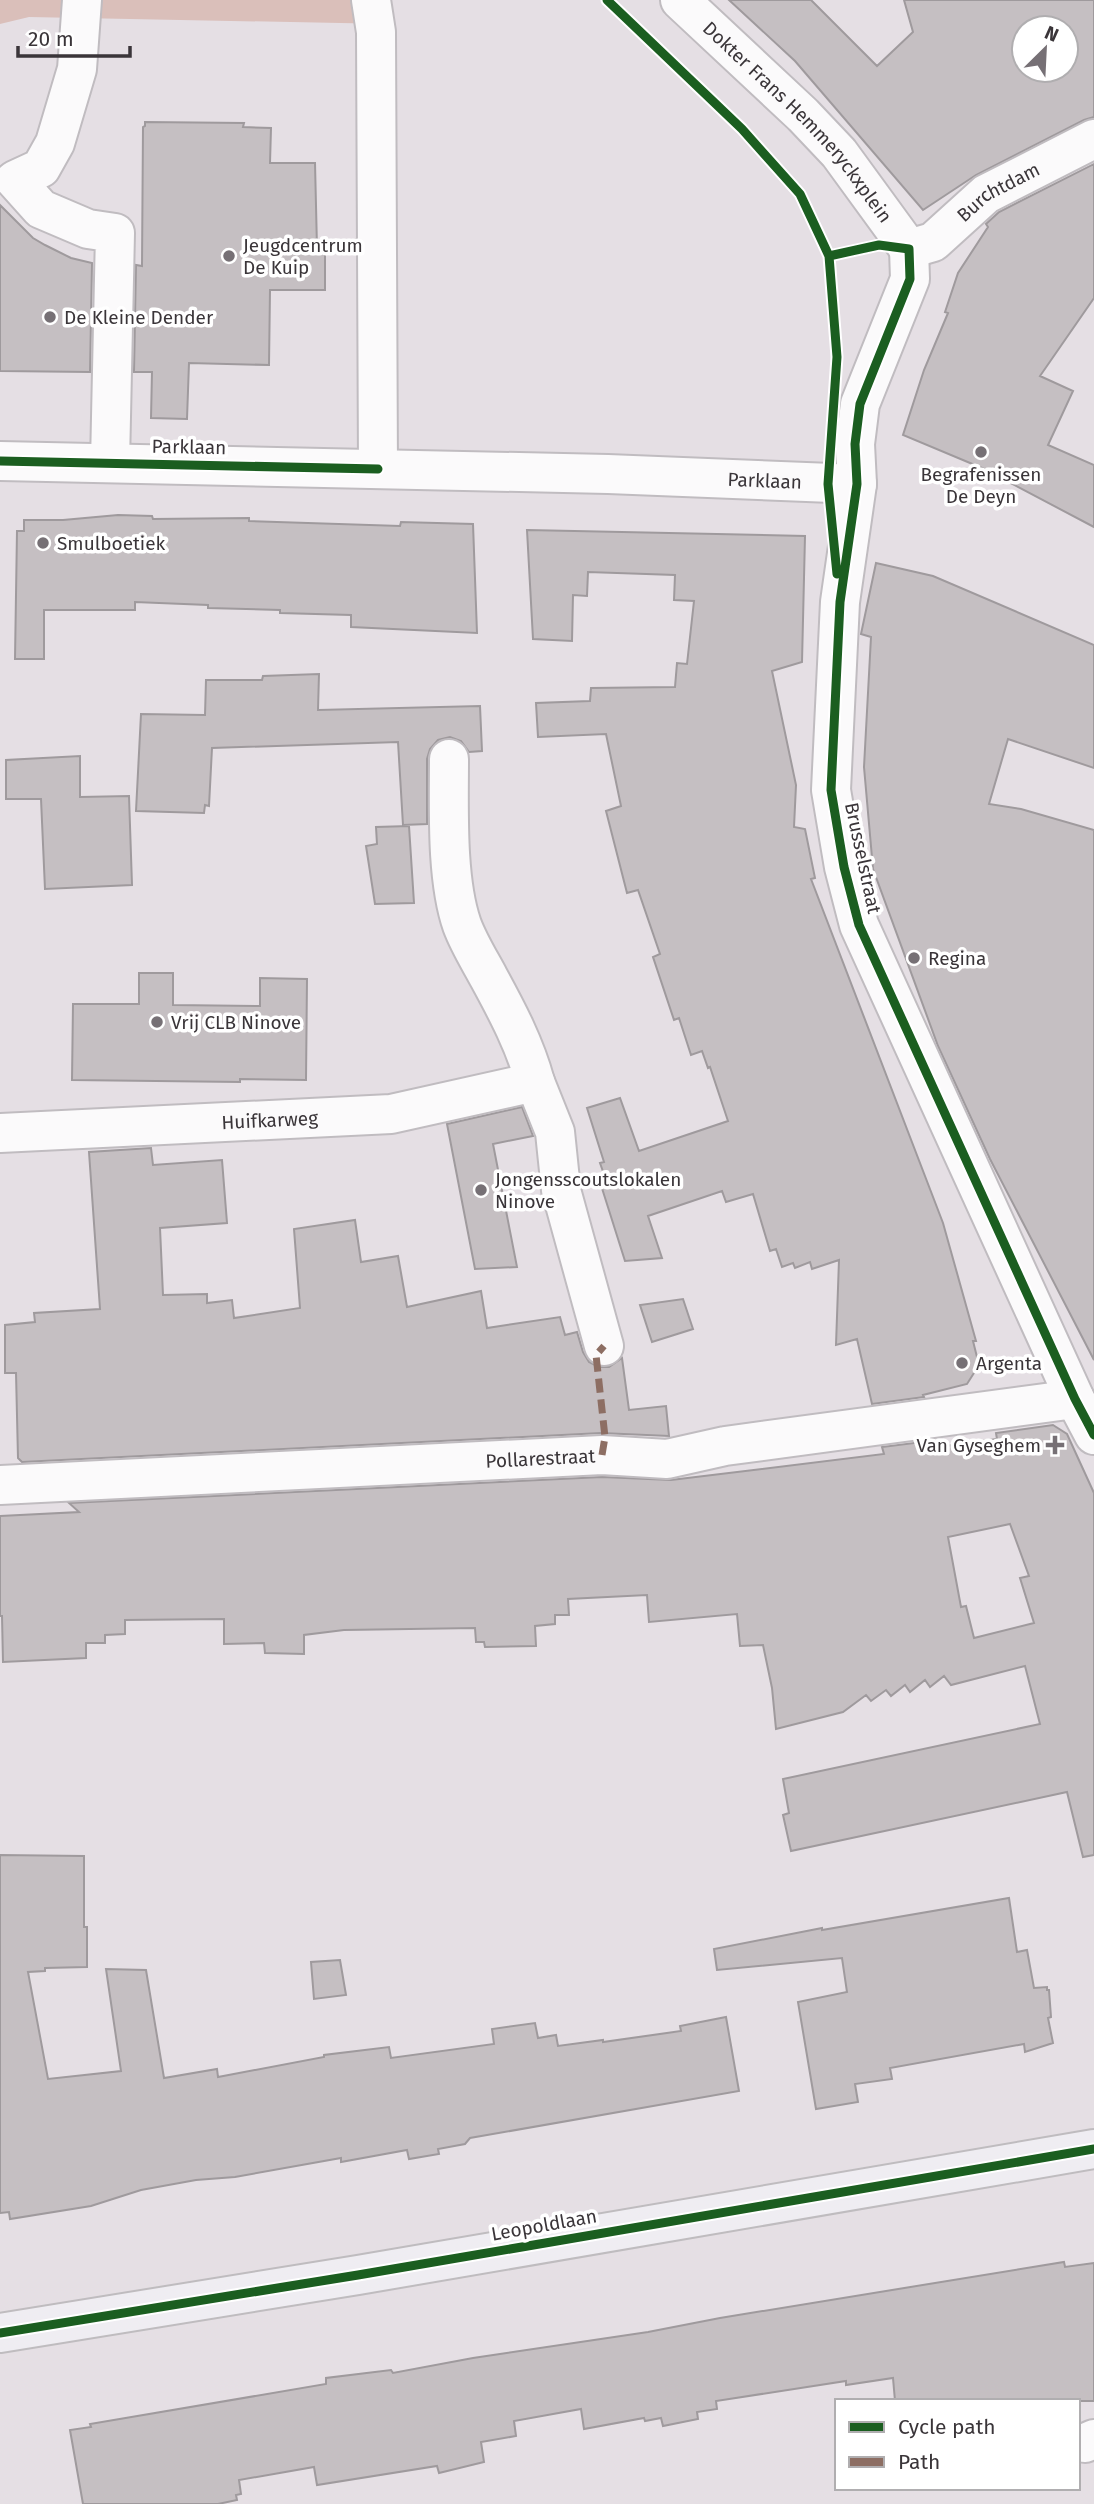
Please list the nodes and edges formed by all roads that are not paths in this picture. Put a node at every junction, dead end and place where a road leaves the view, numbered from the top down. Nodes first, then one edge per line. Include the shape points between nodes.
1 (82, 0) edge
2 (371, 0) edge
3 (680, 0) edge
4 (1094, 139) edge
5 (909, 249) junction
6 (0, 461) edge
7 (110, 463) junction
8 (378, 469) junction
9 (856, 484) junction
10 (449, 759) dead end
11 (535, 1082) junction
12 (0, 1133) edge
13 (604, 1346) dead end
14 (1075, 1399) junction
15 (1094, 1435) edge
16 (0, 1485) edge
17 (1094, 2150) edge
18 (0, 2333) edge

1 - 7 street via 77,69 55,143 41,167 15,180 41,209 88,229 115,233
2 - 8 street via 376,32
3 - 5 street, Dokter Frans Hemmeryckxplein via 839,153
4 - 5 street, Burchtdam via 986,194 933,242
5 - 9 street, Brusselstraat via 910,279 860,404
6 - 7 street, Parklaan
7 - 8 street, Parklaan
8 - 9 street, Parklaan
9 - 14 street, Brusselstraat via 840,602 831,790 845,867 859,925
10 - 11 street via 456,905 463,928 508,1012
11 - 12 street, Huifkarweg via 391,1114
11 - 13 street via 555,1132 561,1190
14 - 15 street, Brusselstraat
14 - 16 street, Pollarestraat via 724,1446 667,1459 602,1454
17 - 18 main road, Leopoldlaan

